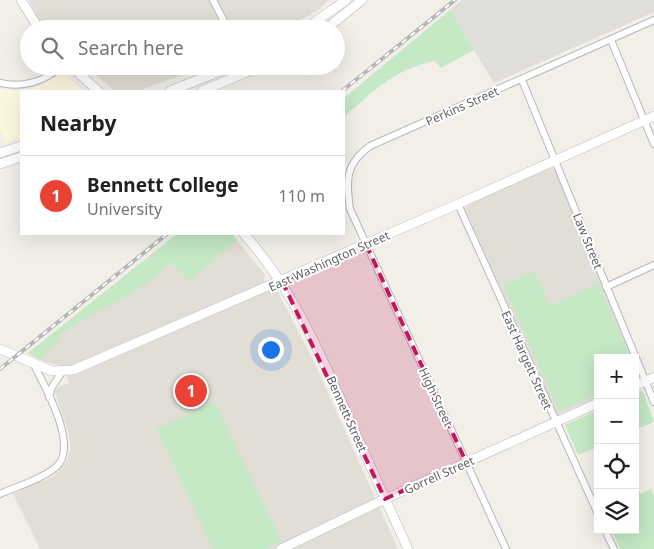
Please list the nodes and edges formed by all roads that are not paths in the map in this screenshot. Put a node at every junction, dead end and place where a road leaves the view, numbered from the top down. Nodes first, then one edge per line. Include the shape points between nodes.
1 (22, 0) edge
2 (213, 0) edge
3 (346, 0) edge
4 (362, 0) edge
5 (34, 20) edge
6 (223, 20) edge
7 (317, 20) edge
8 (337, 20) edge
9 (654, 20) edge
10 (611, 40) junction
11 (50, 75) edge
12 (81, 75) edge
13 (210, 75) edge
14 (240, 75) edge
15 (522, 80) junction
16 (0, 83) edge
17 (97, 90) edge
18 (173, 90) edge
19 (204, 90) edge
20 (654, 116) edge
21 (644, 120) junction
22 (654, 144) edge
23 (20, 146) edge
24 (1, 153) edge
25 (20, 156) edge
26 (555, 160) junction
27 (0, 164) edge
28 (458, 204) junction
29 (245, 235) edge
30 (366, 244) junction
31 (654, 265) edge
32 (282, 281) junction
33 (606, 286) junction
34 (0, 348) edge
35 (33, 363) junction
36 (62, 372) junction
37 (650, 379) edge
38 (49, 397) junction
39 (654, 402) edge
40 (594, 405) edge
41 (555, 422) junction
42 (466, 462) junction
43 (0, 494) edge
44 (385, 499) junction
45 (594, 505) edge
46 (607, 534) edge
47 (281, 549) edge
48 (408, 549) edge
49 (506, 549) edge
50 (614, 549) edge

1 - 5 street
2 - 6 street
3 - 7 street
4 - 8 street
9 - 10 street, Perkins Street
10 - 15 street, Perkins Street
10 - 21 street
11 - 16 street via 18,86
12 - 17 street
13 - 18 street
14 - 19 street
15 - 26 street, Law Street
15 - 30 street, Perkins Street via 370,146 360,154 354,161 347,183 350,209
20 - 21 street, East Washington Street
21 - 22 street
21 - 26 street, East Washington Street
23 - 24 street
25 - 27 street
26 - 28 street, East Washington Street
26 - 33 street, Law Street
28 - 30 street, East Washington Street
28 - 41 street, East Hargett Street
29 - 32 street, Bennett Street
30 - 32 street, East Washington Street
30 - 42 street, High Street
31 - 33 street
32 - 36 street, East Washington Street via 134,345
32 - 44 street, Bennett Street via 329,373
33 - 37 street, Law Street
34 - 35 street
35 - 36 street
35 - 38 street
36 - 38 street
37 - 39 street, Law Street
38 - 43 street via 65,439 61,461 45,474
40 - 41 street, Gorrell Street
41 - 42 street, Gorrell Street
41 - 45 street, East Hargett Street
42 - 44 street, Gorrell Street
42 - 49 street, High Street
44 - 47 street, Gorrell Street
44 - 48 street, Bennett Street
46 - 50 street

